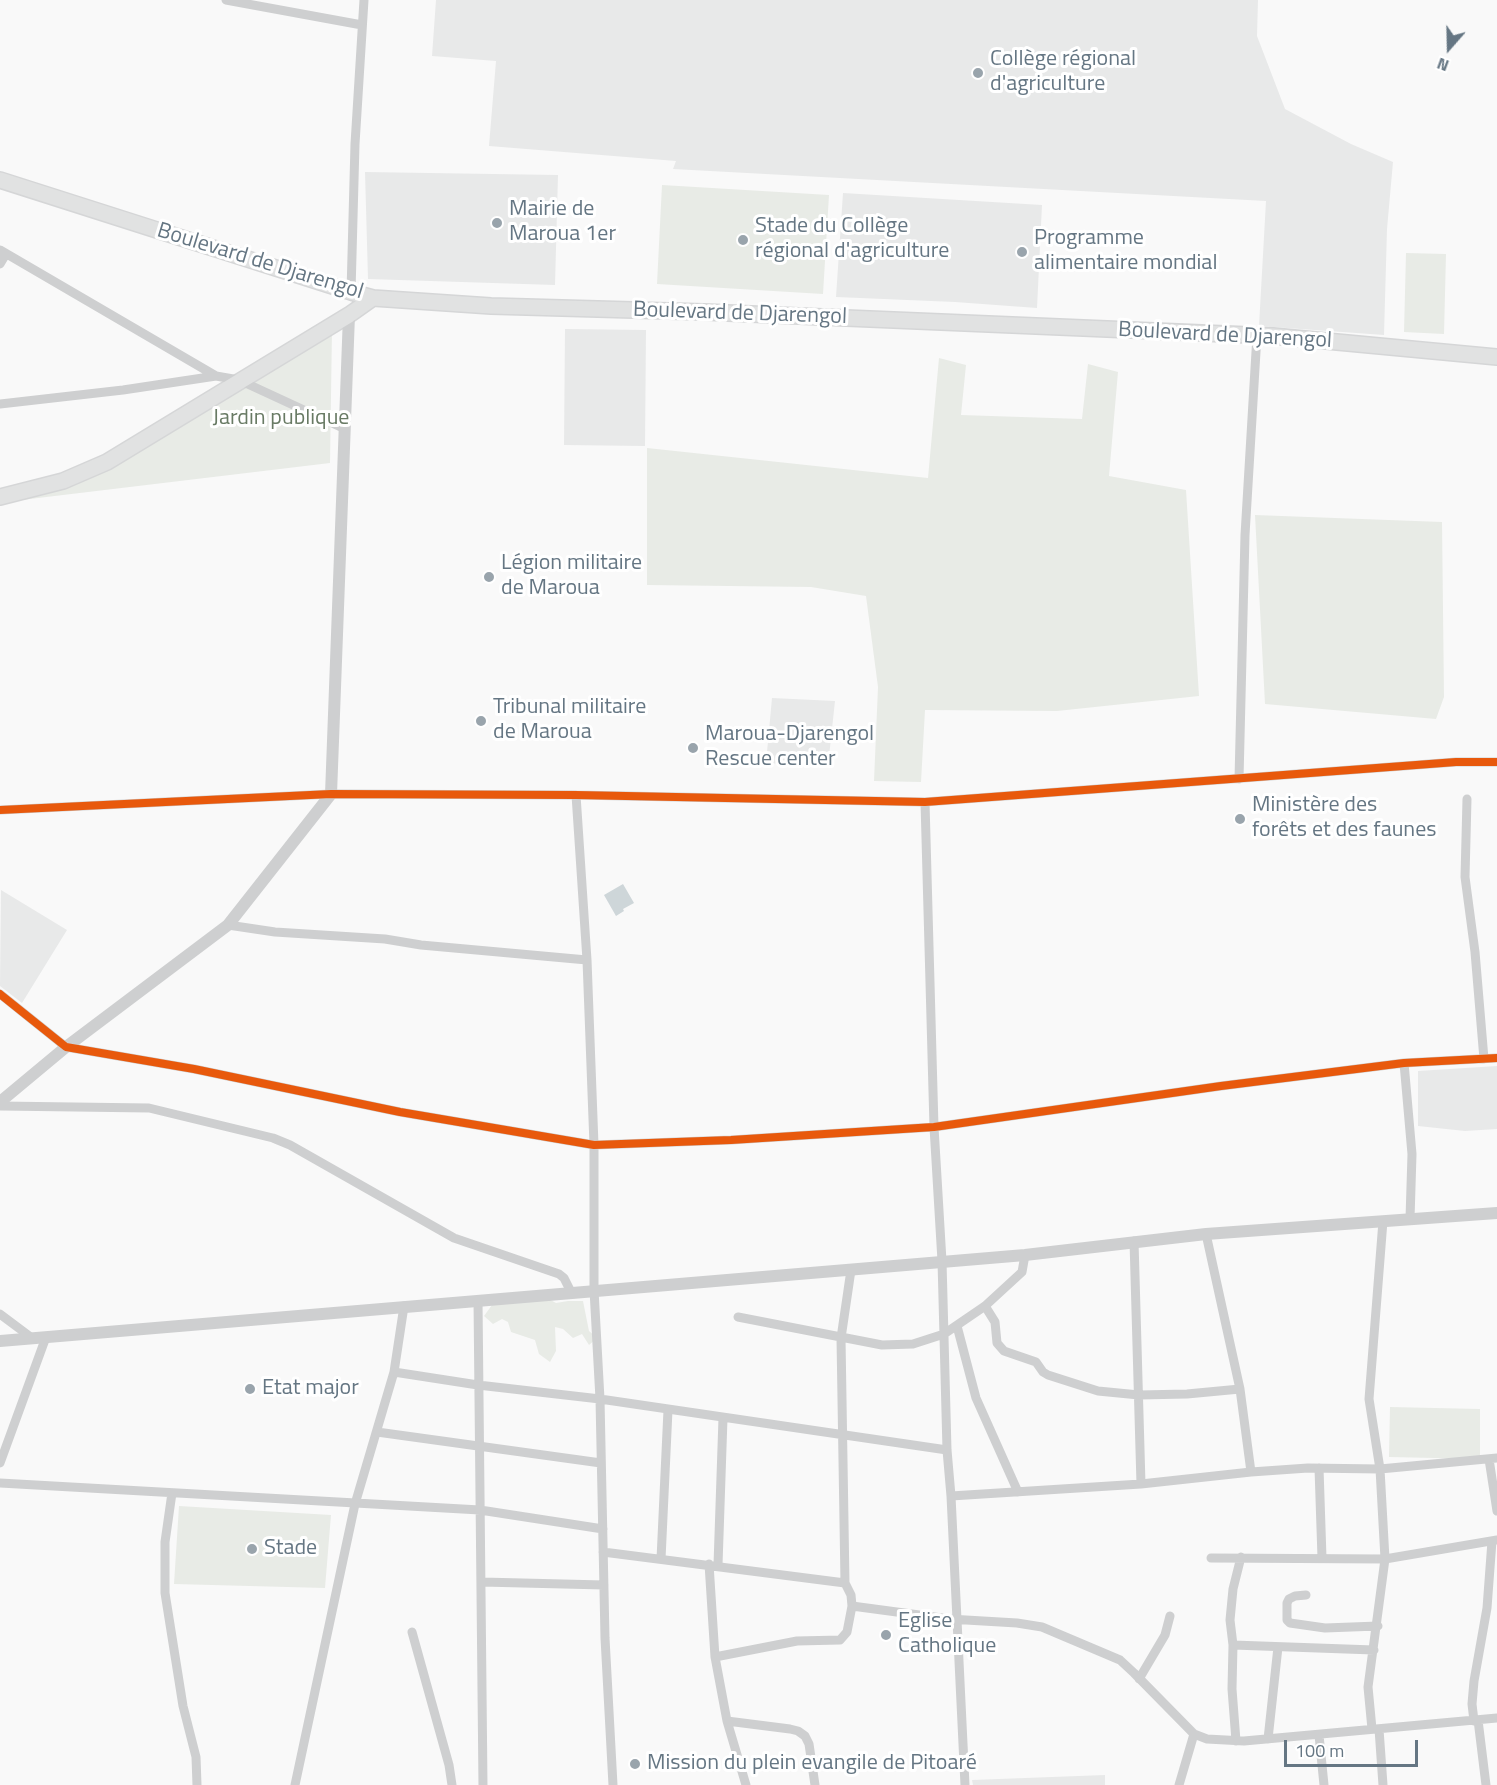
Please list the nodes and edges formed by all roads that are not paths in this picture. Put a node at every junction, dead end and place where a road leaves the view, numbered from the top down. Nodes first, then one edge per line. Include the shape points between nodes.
1 (226, 0) edge
2 (364, 0) edge
3 (362, 25) junction
4 (0, 180) edge
5 (3, 252) edge
6 (0, 264) edge
7 (351, 292) junction
8 (373, 298) junction
9 (349, 315) junction
10 (1257, 335) junction
11 (1497, 357) edge
12 (216, 376) junction
13 (239, 380) junction
14 (0, 404) edge
15 (345, 429) junction
16 (0, 497) edge
17 (1497, 762) edge
18 (1239, 779) junction
19 (331, 794) junction
20 (576, 795) junction
21 (1467, 799) dead end
22 (925, 802) junction
23 (0, 810) edge
24 (228, 925) junction
25 (587, 960) junction
26 (0, 994) edge
27 (66, 1047) junction
28 (1497, 1058) edge
29 (1484, 1059) junction
30 (1404, 1063) junction
31 (0, 1104) edge
32 (934, 1127) junction
33 (594, 1145) junction
34 (1497, 1213) edge
35 (1410, 1220) junction
36 (1383, 1221) junction
37 (1206, 1234) junction
38 (1134, 1241) junction
39 (1026, 1255) junction
40 (942, 1262) junction
41 (851, 1270) junction
42 (594, 1290) junction
43 (571, 1292) junction
44 (478, 1300) junction
45 (404, 1306) junction
46 (985, 1306) junction
47 (0, 1314) edge
48 (738, 1317) dead end
49 (957, 1326) junction
50 (944, 1334) junction
51 (46, 1337) junction
52 (32, 1338) junction
53 (841, 1338) junction
54 (0, 1341) edge
55 (394, 1372) junction
56 (478, 1385) junction
57 (1240, 1389) junction
58 (1139, 1395) junction
59 (600, 1400) junction
60 (668, 1410) junction
61 (723, 1418) junction
62 (377, 1432) junction
63 (842, 1435) junction
64 (480, 1446) junction
65 (947, 1450) junction
66 (1493, 1458) edge
67 (0, 1463) edge
68 (601, 1463) junction
69 (1319, 1468) junction
70 (1380, 1469) junction
71 (1251, 1472) junction
72 (0, 1483) edge
73 (1141, 1484) junction
74 (1018, 1492) junction
75 (172, 1493) junction
76 (951, 1496) junction
77 (355, 1503) junction
78 (480, 1510) junction
79 (1497, 1511) edge
80 (603, 1529) junction
81 (1494, 1540) edge
82 (603, 1552) junction
83 (1241, 1557) junction
84 (1211, 1558) dead end
85 (1322, 1558) junction
86 (662, 1559) junction
87 (1385, 1559) junction
88 (713, 1565) junction
89 (482, 1582) junction
90 (845, 1583) junction
91 (604, 1585) junction
92 (1306, 1595) dead end
93 (852, 1606) junction
94 (1170, 1616) dead end
95 (956, 1619) junction
96 (1378, 1626) junction
97 (412, 1632) dead end
98 (1233, 1645) junction
99 (1278, 1647) junction
100 (1374, 1650) junction
101 (715, 1657) junction
102 (1139, 1678) junction
103 (1497, 1718) edge
104 (1476, 1720) junction
105 (727, 1721) junction
106 (1375, 1729) junction
107 (1194, 1734) junction
108 (1319, 1734) junction
109 (1268, 1739) junction
110 (1236, 1742) junction
111 (197, 1785) edge
112 (294, 1785) edge
113 (452, 1785) edge
114 (483, 1785) edge
115 (613, 1785) edge
116 (747, 1785) edge
117 (815, 1785) edge
118 (965, 1785) edge
119 (1179, 1785) edge
120 (1324, 1785) edge
121 (1383, 1785) edge
122 (1486, 1785) edge

1 - 3 street
2 - 3 street
3 - 7 street
4 - 7 main road, Boulevard de Djarengol
5 - 6 street
5 - 12 street
7 - 8 main road, Boulevard de Djarengol
8 - 9 main road
8 - 10 main road, Boulevard de Djarengol via 491,306
9 - 13 main road
9 - 15 street
10 - 11 main road, Boulevard de Djarengol
10 - 18 street via 1245,535
12 - 13 street
12 - 14 street
13 - 15 street
13 - 16 main road via 107,462 63,481
15 - 19 street
17 - 18 street
18 - 22 street
19 - 20 street
19 - 23 street
19 - 24 street
20 - 22 street
20 - 25 street
21 - 29 street via 1465,877
22 - 32 street
24 - 25 street
24 - 27 street
25 - 33 street
26 - 27 street
27 - 31 street
27 - 33 street
28 - 29 street
29 - 30 street
30 - 32 street
30 - 35 street via 1412,1154
31 - 43 street via 149,1108 273,1138 454,1238 559,1274
32 - 33 street
32 - 40 street
33 - 42 street
34 - 35 street
35 - 36 street
36 - 37 street
36 - 70 street via 1369,1399
37 - 38 street
37 - 57 street
38 - 39 street
38 - 58 street
39 - 40 street
39 - 46 street via 1022,1272
40 - 41 street
40 - 50 street
41 - 42 street
41 - 53 street
42 - 43 street
42 - 59 street
43 - 44 street
44 - 45 street
44 - 56 street
45 - 51 street
45 - 55 street
46 - 49 street
46 - 58 street via 994,1322 997,1343 1004,1351 1033,1359 1048,1376 1098,1391
47 - 52 street
48 - 53 street
49 - 50 street
49 - 74 street via 976,1398
50 - 53 street via 913,1344 882,1345
50 - 65 street
51 - 52 street
51 - 67 street
52 - 54 street
53 - 63 street
55 - 56 street
55 - 62 street
56 - 59 street
56 - 64 street
57 - 58 street
57 - 71 street
58 - 73 street
59 - 60 street
59 - 68 street
60 - 61 street
60 - 86 street
61 - 63 street
61 - 88 street
62 - 64 street
62 - 77 street
63 - 65 street
63 - 90 street
64 - 68 street
64 - 78 street
65 - 76 street
66 - 70 street
66 - 79 street
68 - 80 street
69 - 70 street
69 - 71 street
69 - 85 street
70 - 87 street
71 - 73 street
72 - 75 street
73 - 74 street
74 - 76 street
75 - 77 street
75 - 111 street via 165,1542 165,1593 183,1706 196,1757
76 - 95 street
77 - 78 street
77 - 112 street
78 - 80 street
78 - 89 street
80 - 82 street
81 - 87 street
81 - 104 street via 1474,1681 1472,1704
82 - 86 street
82 - 91 street
83 - 84 street
83 - 85 street
83 - 98 street via 1230,1620
85 - 87 street
86 - 88 street
87 - 96 street
88 - 90 street
88 - 101 street
89 - 91 street
89 - 114 street
90 - 93 street
91 - 115 street
92 - 96 street via 1289,1599 1290,1623 1325,1628
93 - 95 street
93 - 101 street via 847,1632 840,1640 797,1641
94 - 102 street via 1166,1635
95 - 102 street via 1042,1627 1119,1660
95 - 118 street
96 - 100 street
97 - 113 street
98 - 99 street
98 - 110 street
99 - 100 street
99 - 109 street
100 - 106 street via 1368,1687
101 - 105 street
102 - 107 street
103 - 104 street
104 - 106 street
104 - 122 street
105 - 116 street
105 - 117 street via 798,1731 805,1736
106 - 108 street
106 - 121 street
107 - 110 street
107 - 119 street
108 - 109 street
108 - 120 street
109 - 110 street

